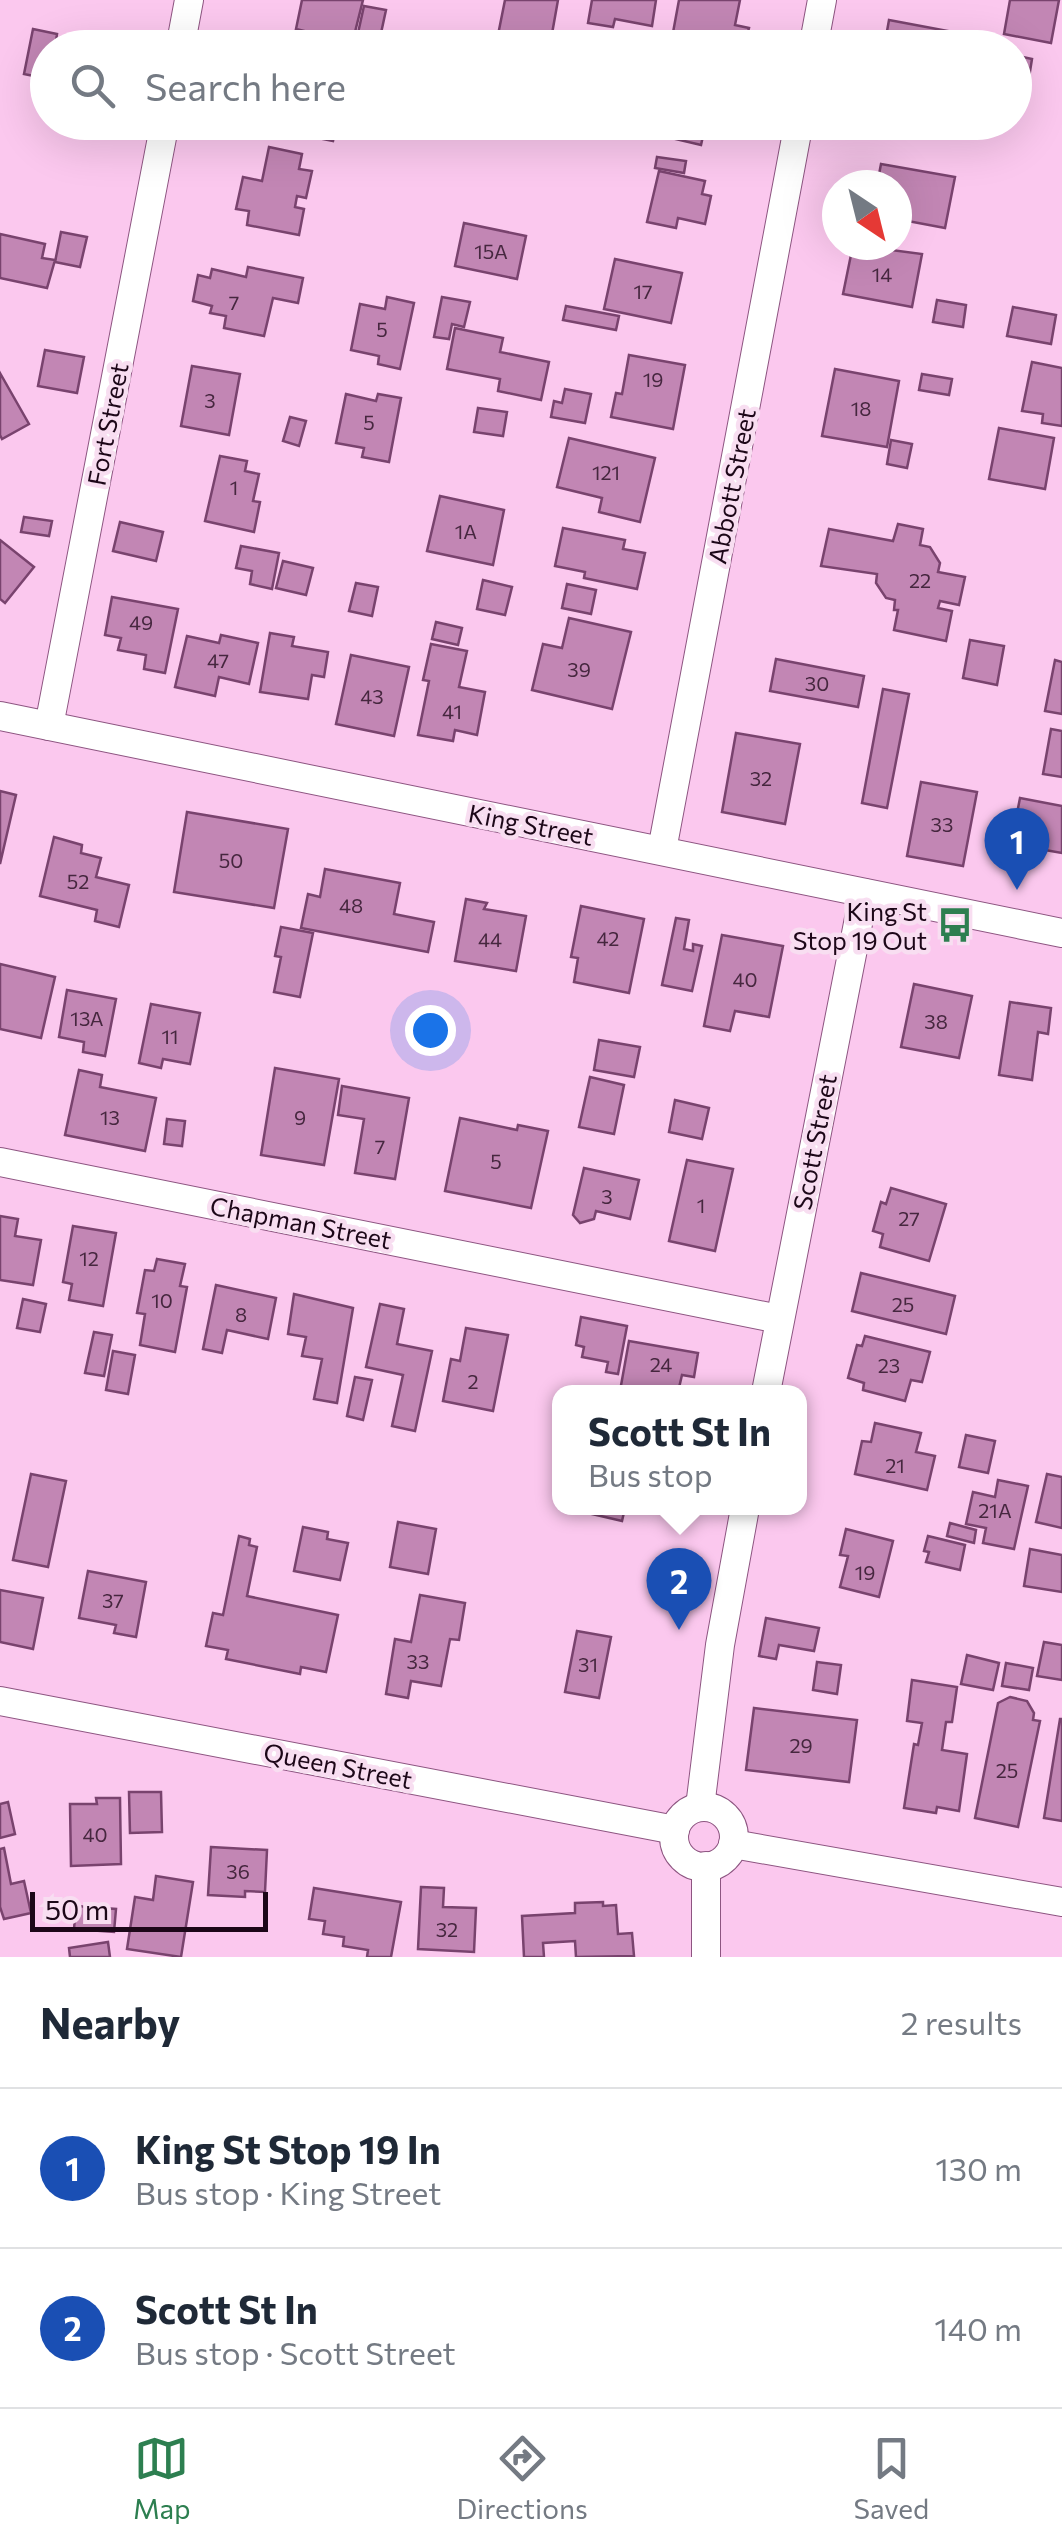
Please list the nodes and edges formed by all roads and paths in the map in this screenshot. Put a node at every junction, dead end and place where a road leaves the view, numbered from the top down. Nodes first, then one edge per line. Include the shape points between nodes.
1 (189, 0) edge
2 (822, 0) edge
3 (183, 30) edge
4 (816, 30) edge
5 (163, 140) edge
6 (796, 140) edge
7 (0, 716) edge
8 (49, 726) junction
9 (662, 850) junction
10 (864, 892) junction
11 (1062, 933) edge
12 (0, 1162) edge
13 (779, 1319) junction
14 (767, 1385) edge
15 (744, 1515) edge
16 (0, 1700) edge
17 (700, 1808) junction
18 (676, 1830) junction
19 (734, 1844) junction
20 (706, 1866) junction
21 (1062, 1902) edge
22 (706, 1957) edge

1 - 3 street
2 - 4 street
5 - 8 street, Fort Street
6 - 9 street, Abbott Street
7 - 8 street, King Street
8 - 9 street, King Street
9 - 10 street, King Street
10 - 11 street, King Street
10 - 13 street, Scott Street
12 - 13 street, Chapman Street
13 - 14 street, Scott Street
15 - 17 street
16 - 18 street, Queen Street
17 - 18 street via 687,1813
17 - 19 street via 726,1816
18 - 20 street via 682,1856
19 - 20 street via 724,1860
19 - 21 street
20 - 22 street

